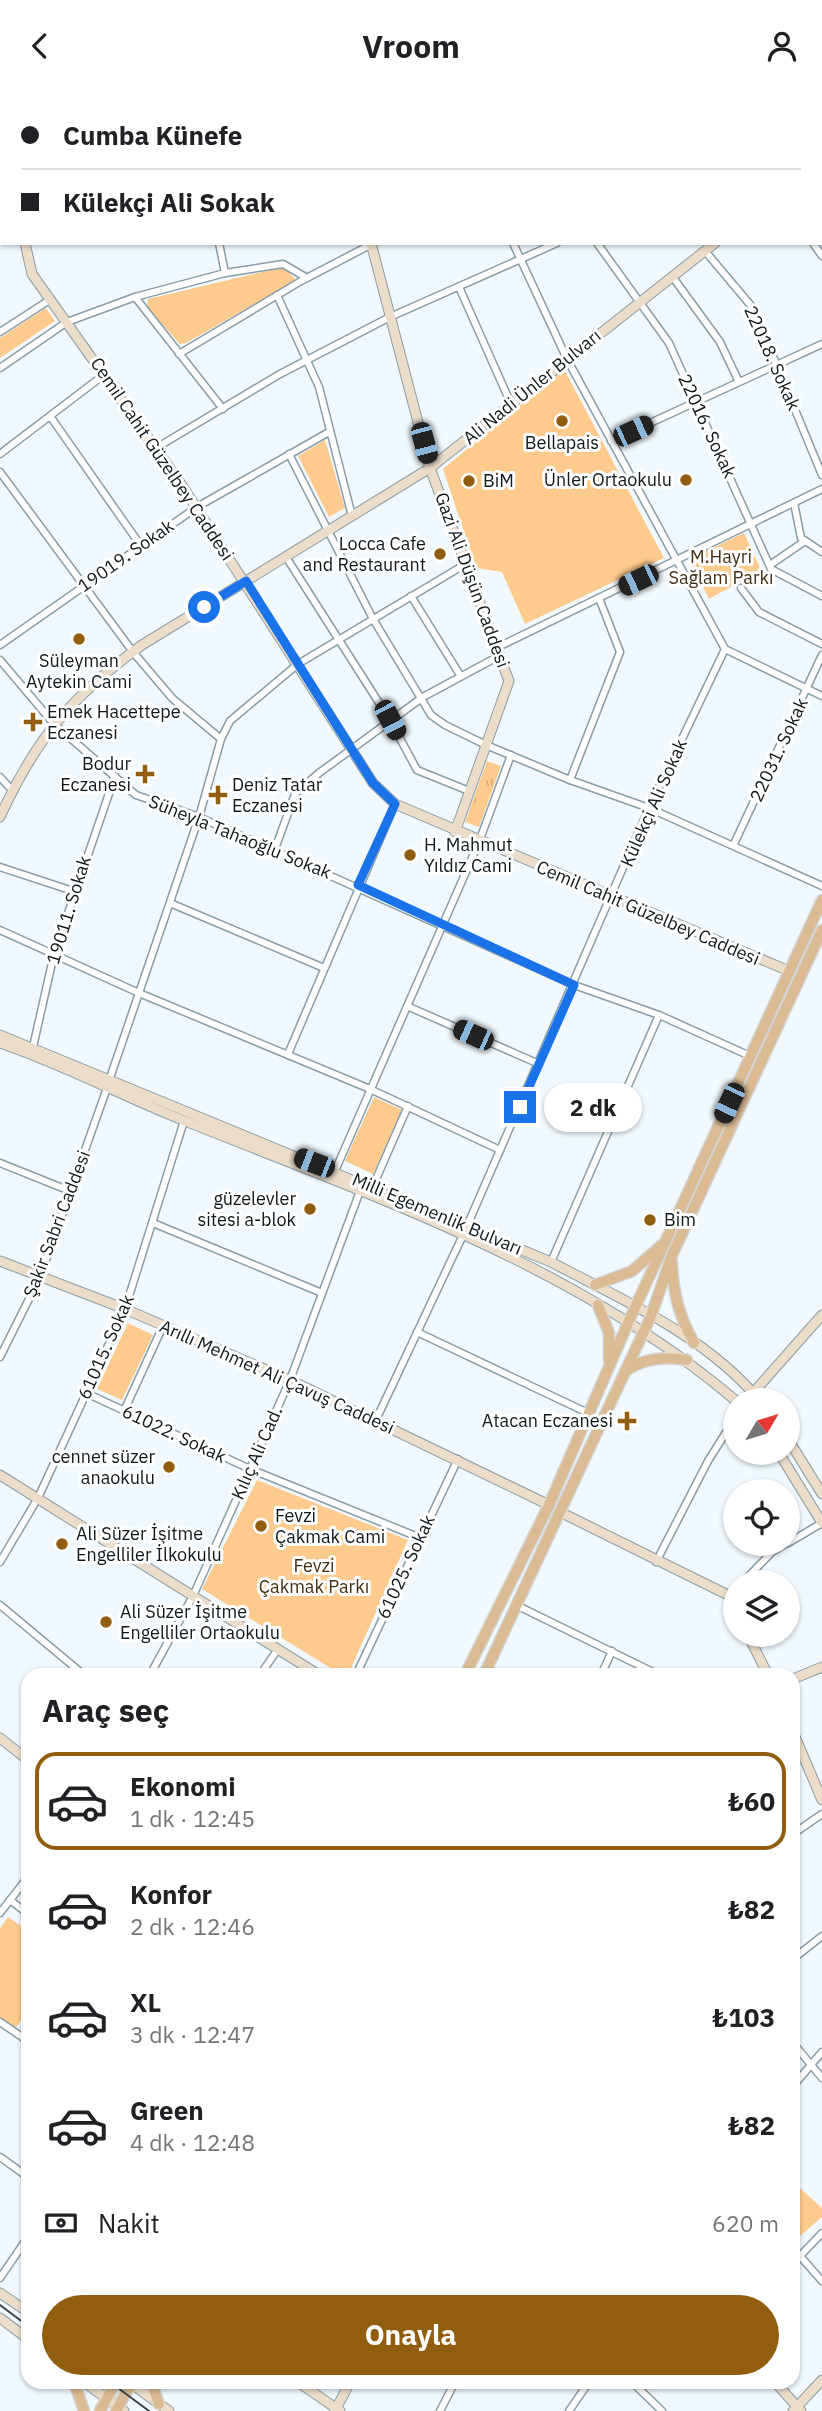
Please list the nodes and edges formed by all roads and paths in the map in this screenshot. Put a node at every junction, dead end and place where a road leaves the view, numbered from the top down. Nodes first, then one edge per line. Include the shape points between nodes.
1 (25, 245) edge
2 (219, 245) edge
3 (370, 245) edge
4 (372, 245) edge
5 (514, 245) edge
6 (553, 245) edge
7 (598, 245) edge
8 (712, 245) edge
9 (705, 251) junction
10 (520, 260) junction
11 (225, 273) junction
12 (672, 275) junction
13 (307, 278) junction
14 (459, 287) junction
15 (277, 295) junction
16 (135, 297) junction
17 (51, 299) junction
18 (638, 303) junction
19 (390, 317) junction
20 (67, 322) junction
21 (0, 331) edge
22 (822, 344) edge
23 (179, 353) junction
24 (566, 359) junction
25 (306, 360) junction
26 (777, 365) junction
27 (0, 368) edge
28 (105, 374) junction
29 (739, 382) junction
30 (697, 402) junction
31 (510, 404) junction
32 (223, 409) junction
33 (50, 416) junction
34 (328, 432) junction
35 (611, 441) junction
36 (156, 448) junction
37 (0, 454) edge
38 (289, 454) junction
39 (430, 468) junction
40 (0, 472) edge
41 (822, 475) edge
42 (822, 489) edge
43 (794, 503) junction
44 (197, 507) junction
45 (352, 516) junction
46 (753, 523) junction
47 (327, 533) junction
48 (805, 541) junction
49 (141, 546) junction
50 (822, 552) edge
51 (286, 557) junction
52 (676, 561) junction
53 (464, 565) junction
54 (770, 565) junction
55 (246, 581) junction
56 (83, 586) junction
57 (741, 588) dead end
58 (411, 596) junction
59 (822, 596) edge
60 (599, 598) junction
61 (373, 619) junction
62 (340, 639) junction
63 (822, 644) edge
64 (0, 645) edge
65 (725, 649) junction
66 (133, 652) junction
67 (498, 652) junction
68 (822, 655) edge
69 (0, 660) edge
70 (299, 664) junction
71 (460, 675) junction
72 (807, 689) junction
73 (822, 696) edge
74 (423, 697) junction
75 (390, 720) junction
76 (54, 724) junction
77 (220, 739) junction
78 (486, 745) junction
79 (351, 749) junction
80 (511, 755) junction
81 (115, 776) junction
82 (0, 777) edge
83 (570, 780) junction
84 (12, 790) junction
85 (469, 791) junction
86 (395, 804) junction
87 (649, 808) junction
88 (0, 817) edge
89 (199, 817) junction
90 (455, 832) junction
91 (479, 842) junction
92 (734, 844) junction
93 (275, 849) junction
94 (0, 867) edge
95 (358, 885) junction
96 (822, 886) edge
97 (73, 891) junction
98 (613, 898) junction
99 (822, 900) edge
100 (170, 903) junction
101 (443, 925) junction
102 (0, 930) edge
103 (822, 930) edge
104 (54, 954) junction
105 (324, 968) junction
106 (789, 971) junction
107 (574, 985) junction
108 (139, 993) junction
109 (407, 1006) junction
110 (659, 1016) junction
111 (0, 1035) edge
112 (0, 1043) edge
113 (33, 1047) junction
114 (288, 1054) junction
115 (750, 1056) junction
116 (539, 1064) junction
117 (110, 1078) junction
118 (107, 1088) junction
119 (370, 1089) junction
120 (408, 1106) junction
121 (184, 1121) junction
122 (500, 1150) junction
123 (0, 1163) edge
124 (335, 1171) junction
125 (373, 1187) junction
126 (70, 1191) junction
127 (360, 1191) junction
128 (153, 1223) junction
129 (465, 1230) junction
130 (664, 1243) junction
131 (672, 1255) junction
132 (0, 1261) edge
133 (551, 1262) junction
134 (40, 1277) junction
135 (595, 1285) junction
136 (322, 1293) junction
137 (598, 1305) junction
138 (637, 1307) junction
139 (125, 1309) junction
140 (651, 1316) junction
141 (821, 1317) edge
142 (628, 1322) junction
143 (163, 1326) junction
144 (417, 1332) junction
145 (642, 1332) junction
146 (694, 1343) junction
147 (0, 1357) edge
148 (687, 1360) junction
149 (609, 1364) junction
150 (623, 1372) junction
151 (290, 1380) junction
152 (742, 1388) edge
153 (761, 1388) edge
154 (723, 1390) edge
155 (86, 1394) junction
156 (124, 1411) junction
157 (588, 1413) junction
158 (375, 1422) junction
159 (723, 1437) edge
160 (800, 1458) edge
161 (458, 1459) junction
162 (786, 1465) edge
163 (250, 1469) junction
164 (0, 1475) edge
165 (822, 1493) edge
166 (38, 1498) junction
167 (553, 1508) junction
168 (822, 1523) edge
169 (800, 1536) edge
170 (418, 1537) junction
171 (768, 1556) edge
172 (0, 1562) edge
173 (656, 1562) junction
174 (755, 1570) edge
175 (723, 1589) edge
176 (193, 1595) junction
177 (0, 1605) edge
178 (516, 1605) junction
179 (754, 1647) edge
180 (278, 1649) junction
181 (612, 1651) junction
182 (822, 1667) edge
183 (76, 1668) edge
184 (154, 1668) edge
185 (265, 1668) edge
186 (308, 1668) edge
187 (359, 1668) edge
188 (470, 1668) edge
189 (487, 1668) edge
190 (604, 1668) edge
191 (645, 1668) edge
192 (764, 1668) edge
193 (800, 1676) edge
194 (0, 1738) edge
195 (800, 1748) edge
196 (21, 1754) edge
197 (822, 1800) edge
198 (822, 1814) edge
199 (800, 1829) edge
200 (21, 1886) edge
201 (10, 1901) junction
202 (21, 1909) edge
203 (0, 1913) edge
204 (822, 1936) edge
205 (800, 1953) edge
206 (0, 2022) edge
207 (21, 2036) edge
208 (800, 2050) edge
209 (822, 2052) edge
210 (811, 2062) junction
211 (800, 2077) edge
212 (822, 2078) edge
213 (0, 2157) edge
214 (21, 2172) edge
215 (822, 2232) edge
216 (21, 2247) edge
217 (800, 2256) joint
218 (0, 2278) edge
219 (822, 2281) edge
220 (0, 2293) edge
221 (21, 2307) edge
222 (0, 2318) edge
223 (21, 2334) edge
224 (822, 2380) edge
225 (76, 2389) edge
226 (93, 2389) edge
227 (112, 2389) edge
228 (128, 2389) edge
229 (140, 2389) edge
230 (154, 2389) edge
231 (308, 2389) edge
232 (346, 2389) edge
233 (451, 2389) edge
234 (584, 2389) edge
235 (639, 2389) edge
236 (781, 2389) edge
237 (107, 2399) junction
238 (159, 2404) junction
239 (119, 2409) edge
240 (797, 2409) edge
241 (337, 2410) edge
242 (84, 2411) edge
243 (100, 2411) edge
244 (169, 2411) edge
245 (440, 2411) edge
246 (569, 2411) edge
247 (662, 2411) edge

1 - 17 street, Cemil Cahit Güzelbey Caddesi via 32,274
2 - 11 street
3 - 13 street
4 - 19 street, Gazi Ali Düşün Caddesi
5 - 10 street
6 - 10 street
7 - 18 street, 22016. Sokak
8 - 9 street, Ali Nadi Ünler Bulvarı
9 - 12 street, Ali Nadi Ünler Bulvarı
9 - 26 street, 22018. Sokak via 752,308
10 - 14 street
10 - 24 street
11 - 13 street via 283,264
11 - 16 street
12 - 18 street, Ali Nadi Ünler Bulvarı
12 - 29 street via 720,342
13 - 15 street
14 - 19 street
14 - 31 street
15 - 23 street
15 - 25 street
16 - 20 street
16 - 23 street
17 - 20 street, Cemil Cahit Güzelbey Caddesi
17 - 21 street
18 - 24 street, Ali Nadi Ünler Bulvarı
18 - 30 street, 22016. Sokak via 669,343
19 - 25 street
19 - 39 street, Gazi Ali Düşün Caddesi
20 - 27 street
20 - 28 street, Cemil Cahit Güzelbey Caddesi
22 - 26 street
23 - 32 street
24 - 31 street, Ali Nadi Ünler Bulvarı
24 - 35 street
25 - 32 street
25 - 34 street via 318,387
26 - 29 street
26 - 41 street, 22018. Sokak
28 - 33 street
28 - 36 street, Cemil Cahit Güzelbey Caddesi
29 - 30 street
30 - 35 street
30 - 46 street, 22016. Sokak
31 - 39 street, Ali Nadi Ünler Bulvarı
32 - 36 street
33 - 37 street
33 - 49 street
34 - 38 street, 19019. Sokak
34 - 45 street
35 - 52 street
36 - 44 street, Cemil Cahit Güzelbey Caddesi
38 - 44 street, 19019. Sokak
38 - 47 street
39 - 45 street, Ali Nadi Ünler Bulvarı
39 - 53 street, Gazi Ali Düşün Caddesi
40 - 56 street
42 - 43 street
43 - 46 street
43 - 48 street via 797,528
44 - 49 street, 19019. Sokak
44 - 55 street, Cemil Cahit Güzelbey Caddesi
45 - 47 street, Ali Nadi Ünler Bulvarı
46 - 52 street
46 - 54 street, 22016. Sokak
47 - 51 street, Ali Nadi Ünler Bulvarı
47 - 61 street
48 - 50 street
48 - 54 street
49 - 56 street, 19019. Sokak
51 - 55 street, Ali Nadi Ünler Bulvarı
51 - 62 street
52 - 60 street
52 - 65 street
53 - 58 street
53 - 67 street, Gazi Ali Düşün Caddesi
54 - 59 street
55 - 66 street, Ali Nadi Ünler Bulvarı
55 - 70 street, Cemil Cahit Güzelbey Caddesi
56 - 64 street, 19019. Sokak
56 - 66 street
57 - 63 street via 758,612
58 - 61 street
58 - 71 street
60 - 67 street
60 - 83 street via 620,652
61 - 62 street
61 - 74 street
62 - 70 street
62 - 75 street
65 - 72 street
65 - 87 street, Külekçi Ali Sokak
66 - 76 street, Ali Nadi Ünler Bulvarı
66 - 77 street via 172,698
67 - 71 street
67 - 78 street, Gazi Ali Düşün Caddesi via 509,681
68 - 72 street, 22031. Sokak
69 - 76 street, Süheyla Tahaoğlu Sokak
70 - 77 street via 230,721
70 - 79 street, Cemil Cahit Güzelbey Caddesi
71 - 74 street
72 - 73 street
72 - 92 street, 22031. Sokak
74 - 75 street
74 - 78 street via 431,715
75 - 79 street
75 - 85 street via 417,770
76 - 81 street, Süheyla Tahaoğlu Sokak
76 - 84 street, Ali Nadi Ünler Bulvarı
77 - 89 street
78 - 80 street
78 - 85 street, Gazi Ali Düşün Caddesi
79 - 86 street, Cemil Cahit Güzelbey Caddesi via 373,783
79 - 93 street via 295,794
80 - 83 street
80 - 91 street
81 - 89 street, Süheyla Tahaoğlu Sokak via 136,795
81 - 97 street, 19011. Sokak
82 - 84 street
83 - 87 street
84 - 88 street, Ali Nadi Ünler Bulvarı
85 - 90 street, Gazi Ali Düşün Caddesi
86 - 90 street, Cemil Cahit Güzelbey Caddesi
86 - 95 street
87 - 92 street
87 - 98 street, Külekçi Ali Sokak
89 - 93 street, Süheyla Tahaoğlu Sokak
89 - 100 street
90 - 91 street, Cemil Cahit Güzelbey Caddesi
91 - 98 street, Cemil Cahit Güzelbey Caddesi
91 - 101 street
92 - 96 street
93 - 95 street, Süheyla Tahaoğlu Sokak
94 - 97 street
95 - 101 street, Süheyla Tahaoğlu Sokak
95 - 105 street
97 - 104 street, 19011. Sokak
98 - 106 street, Cemil Cahit Güzelbey Caddesi
98 - 107 street, Külekçi Ali Sokak
99 - 106 main road
100 - 105 street
100 - 108 street
101 - 107 street, Süheyla Tahaoğlu Sokak
101 - 109 street
102 - 104 street
103 - 131 main road
104 - 108 street
104 - 113 street, 19011. Sokak
105 - 114 street
106 - 115 main road
107 - 110 street, Süheyla Tahaoğlu Sokak
107 - 116 street, Külekçi Ali Sokak
108 - 114 street
108 - 117 street
109 - 116 street
109 - 119 street
110 - 115 street, Süheyla Tahaoğlu Sokak
110 - 133 street
111 - 113 street, Milli Egemenlik Bulvarı
112 - 118 street, Milli Egemenlik Bulvarı
113 - 117 street, Milli Egemenlik Bulvarı
114 - 119 street
115 - 130 main road
116 - 122 street, Külekçi Ali Sokak
117 - 124 street, Milli Egemenlik Bulvarı
118 - 121 street, Milli Egemenlik Bulvarı
118 - 126 street, Şakir Sabri Caddesi
119 - 120 street
119 - 124 street
120 - 122 street
120 - 125 street
121 - 127 street, Milli Egemenlik Bulvarı
121 - 128 street, 61015. Sokak
122 - 129 street, Külekçi Ali Sokak
123 - 126 street
124 - 125 street, Milli Egemenlik Bulvarı
125 - 129 street, Milli Egemenlik Bulvarı
126 - 134 street, Şakir Sabri Caddesi
127 - 129 street, Milli Egemenlik Bulvarı
127 - 136 street, Kılıç Ali Cad.
128 - 136 street
128 - 139 street, 61015. Sokak
129 - 133 street, Milli Egemenlik Bulvarı
129 - 137 street, Milli Egemenlik Bulvarı
129 - 144 street, Külekçi Ali Sokak
130 - 135 main road via 632,1271
130 - 138 main road
131 - 140 main road
131 - 146 main road via 673,1291
132 - 134 street, Arıllı Mehmet Ali Çavuş Caddesi
133 - 135 street, Milli Egemenlik Bulvarı
134 - 139 street, Arıllı Mehmet Ali Çavuş Caddesi
134 - 147 street, Şakir Sabri Caddesi
135 - 138 street, Milli Egemenlik Bulvarı
136 - 151 street, Kılıç Ali Cad.
137 - 142 street, Milli Egemenlik Bulvarı
137 - 149 main road via 609,1333
138 - 140 street, Milli Egemenlik Bulvarı
138 - 142 main road
139 - 143 street, Arıllı Mehmet Ali Çavuş Caddesi
139 - 155 street, 61015. Sokak
140 - 145 main road
140 - 146 street, Milli Egemenlik Bulvarı
141 - 153 street
142 - 145 street, Milli Egemenlik Bulvarı
142 - 149 main road
143 - 151 street, Arıllı Mehmet Ali Çavuş Caddesi
143 - 156 street
144 - 157 street
144 - 158 street, Külekçi Ali Sokak
145 - 148 street, Milli Egemenlik Bulvarı
145 - 150 main road
146 - 152 street, Milli Egemenlik Bulvarı
148 - 150 main road via 639,1361
148 - 154 street, Milli Egemenlik Bulvarı
149 - 157 main road
150 - 167 main road
151 - 158 street, Arıllı Mehmet Ali Çavuş Caddesi
151 - 163 street, Kılıç Ali Cad.
155 - 156 street, 61022. Sokak
155 - 166 street, 61015. Sokak
156 - 163 street, 61022. Sokak
157 - 167 main road
158 - 161 street, Arıllı Mehmet Ali Çavuş Caddesi
159 - 173 street
160 - 165 street
161 - 167 street, Arıllı Mehmet Ali Çavuş Caddesi
161 - 170 street, 61025. Sokak
162 - 168 street
163 - 170 street, 61022. Sokak
163 - 176 street, Kılıç Ali Cad.
164 - 166 street
166 - 172 street, 61015. Sokak
166 - 176 street
167 - 173 street, Arıllı Mehmet Ali Çavuş Caddesi
167 - 178 main road
167 - 188 main road
168 - 169 street
170 - 187 street, 61025. Sokak
171 - 174 street
173 - 175 street, Arıllı Mehmet Ali Çavuş Caddesi
176 - 180 street
176 - 184 street, Kılıç Ali Cad.
177 - 183 street
178 - 181 street
178 - 189 main road
179 - 192 street
180 - 185 street
180 - 186 street
181 - 190 street
181 - 191 street
182 - 193 street
194 - 196 street
195 - 197 street
198 - 199 street
200 - 201 street
201 - 202 street
201 - 203 street
204 - 205 street
206 - 207 street
208 - 210 street
209 - 210 street
210 - 211 street
210 - 212 street
213 - 214 street
215 - 217 street
216 - 218 street
217 - 219 street
220 - 221 street
222 - 223 street
224 - 240 street
225 - 242 main road
226 - 237 street
227 - 237 main road
228 - 239 main road
229 - 238 street
230 - 238 main road
231 - 241 street
232 - 241 street
233 - 245 street
234 - 246 street
235 - 247 street
236 - 240 street
237 - 239 street
237 - 243 main road
238 - 244 street

